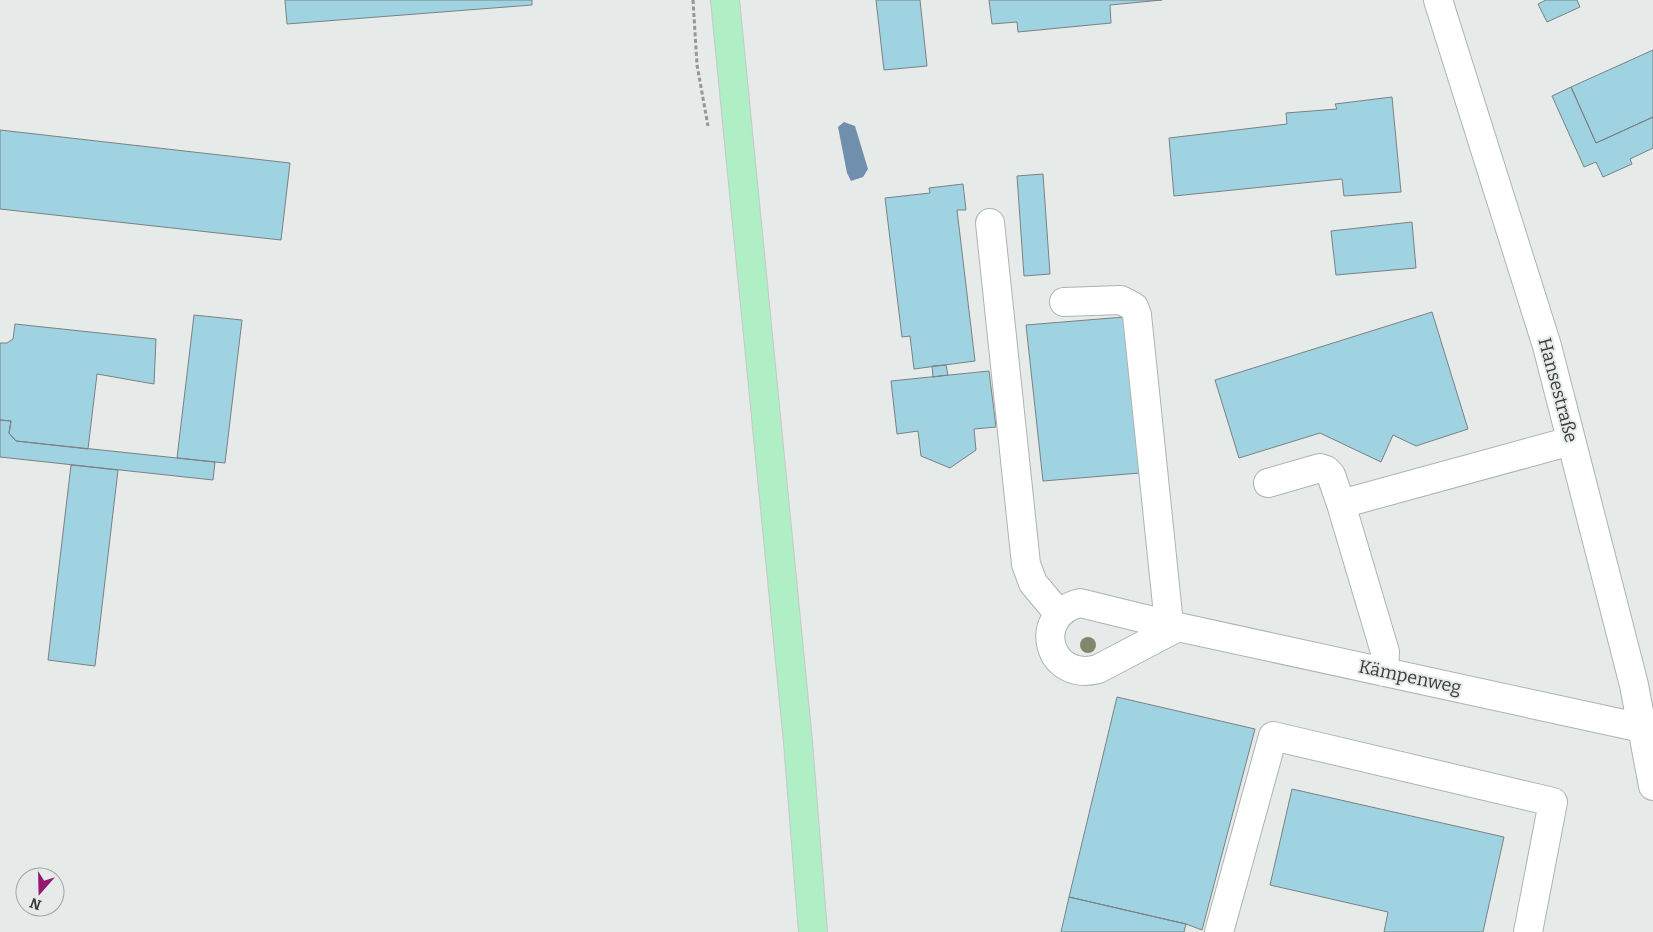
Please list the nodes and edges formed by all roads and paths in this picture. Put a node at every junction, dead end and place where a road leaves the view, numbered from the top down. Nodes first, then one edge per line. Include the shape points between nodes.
1 (724, 0) edge
2 (1438, 0) edge
3 (990, 223) dead end
4 (1064, 302) dead end
5 (1571, 441) junction
6 (1268, 483) dead end
7 (1341, 504) junction
8 (1059, 614) junction
9 (1173, 626) junction
10 (1384, 672) junction
11 (1642, 728) junction
12 (1653, 786) edge
13 (813, 932) edge
14 (1219, 932) edge
15 (1528, 932) edge

1 - 13 main road via 797,732
2 - 5 street, Hansestraße via 1547,346
3 - 8 street via 1026,564 1033,584
4 - 9 street via 1122,300 1134,307 1137,315
5 - 7 street
5 - 11 street, Hansestraße via 1634,685
6 - 7 street via 1320,468 1331,475
7 - 10 street via 1385,652
8 - 9 street, Kämpenweg via 1080,603
8 - 9 street via 1050,636 1054,654 1070,669 1082,672 1098,669
9 - 10 street, Kämpenweg
10 - 11 street, Kämpenweg
11 - 12 street, Hansestraße
14 - 15 street via 1273,736 1553,802

